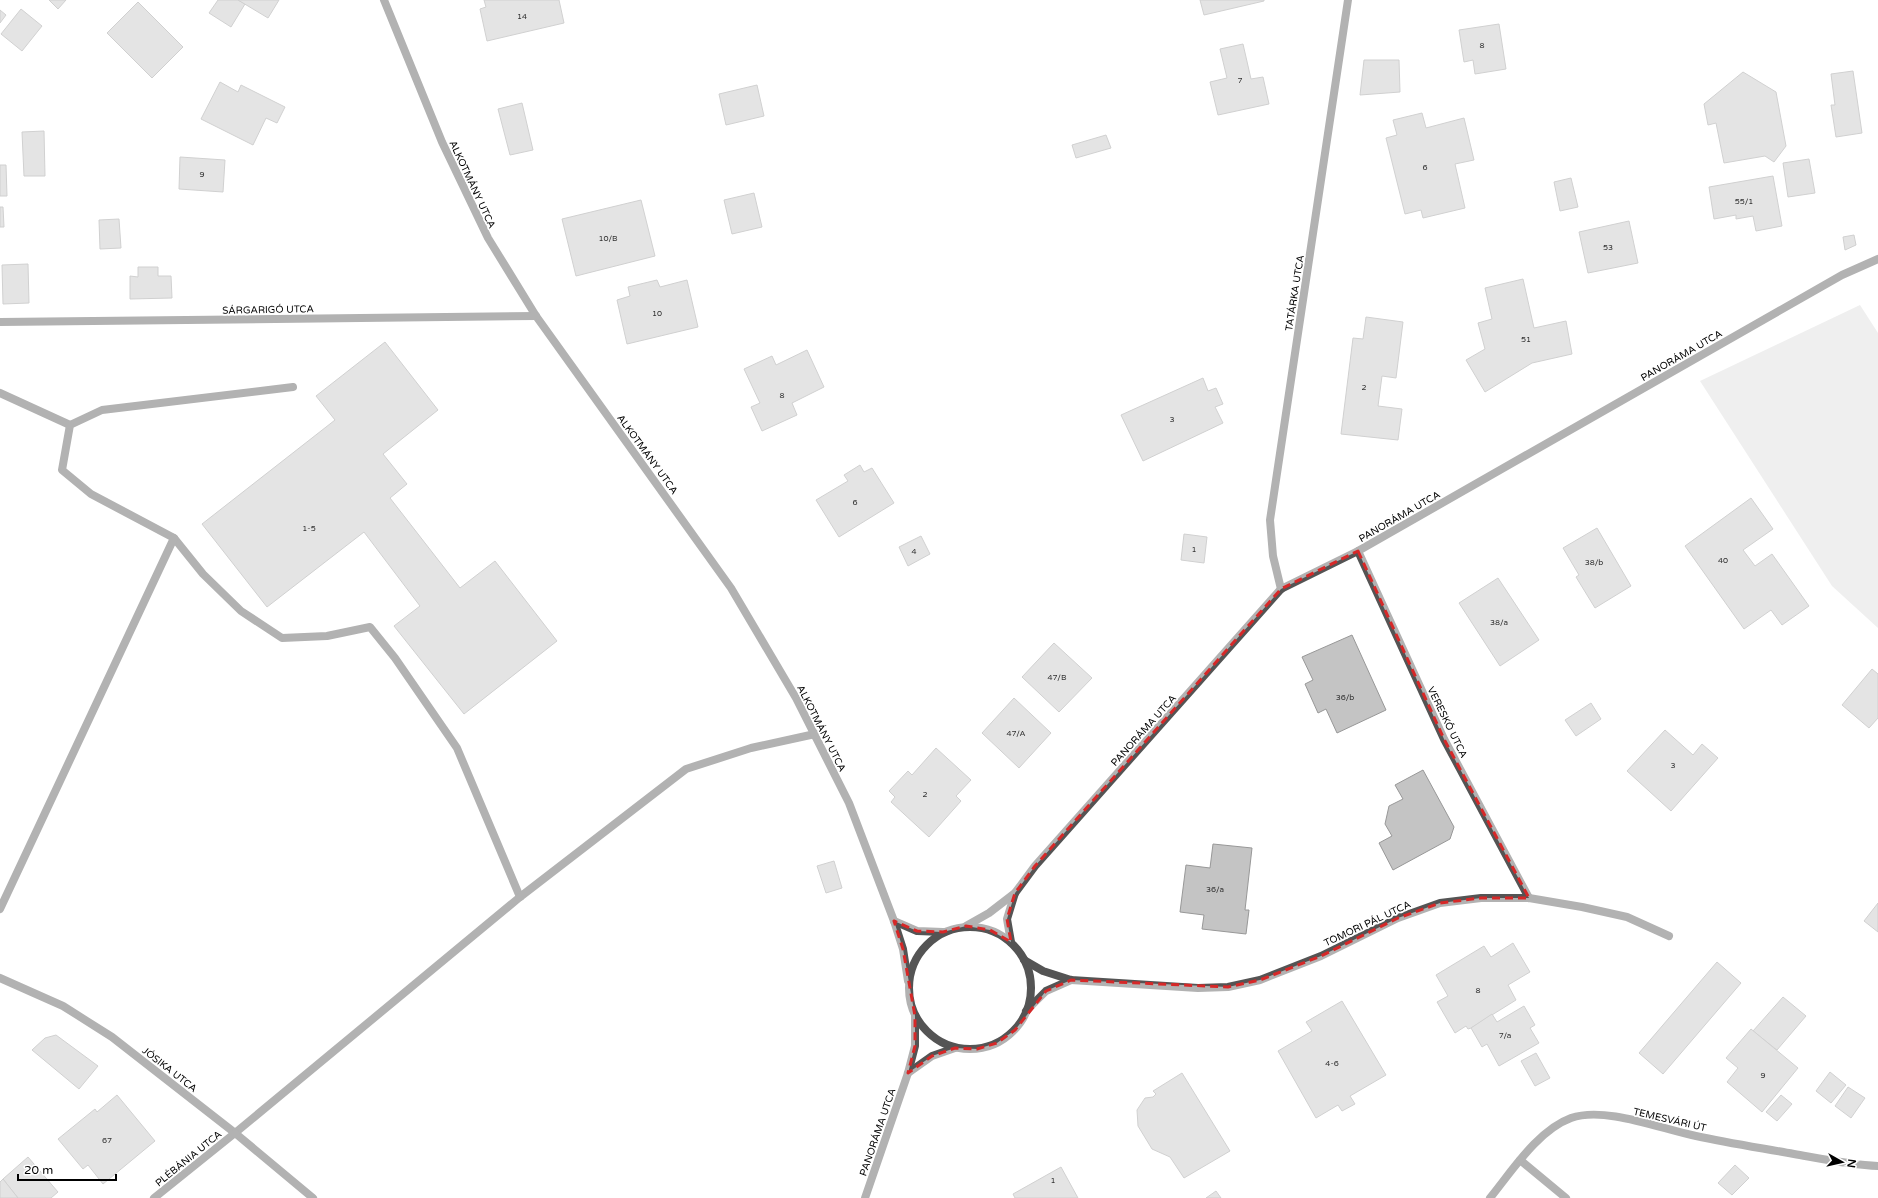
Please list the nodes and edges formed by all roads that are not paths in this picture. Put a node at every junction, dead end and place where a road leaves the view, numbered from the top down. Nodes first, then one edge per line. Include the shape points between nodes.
1 (384, 0) edge
2 (1348, 0) edge
3 (1878, 259) edge
4 (536, 316) junction
5 (0, 322) edge
6 (293, 387) dead end
7 (0, 393) edge
8 (70, 425) junction
9 (174, 538) junction
10 (1358, 551) junction
11 (1280, 589) junction
12 (815, 734) junction
13 (1015, 893) junction
14 (520, 897) junction
15 (1528, 898) junction
16 (0, 910) edge
17 (894, 921) junction
18 (966, 926) junction
19 (943, 932) junction
20 (1669, 936) dead end
21 (1011, 942) junction
22 (1024, 960) junction
23 (0, 978) edge
24 (1071, 980) junction
25 (908, 981) junction
26 (1026, 1011) junction
27 (915, 1016) junction
28 (955, 1048) junction
29 (908, 1073) junction
30 (235, 1133) junction
31 (1520, 1160) junction
32 (1878, 1166) edge
33 (154, 1198) edge
34 (313, 1198) edge
35 (865, 1198) edge
36 (1490, 1198) edge
37 (1566, 1198) edge

1 - 4 street, ALKOTMÁNY UTCA via 442,142 488,238
2 - 11 street, TATÁRKA UTCA via 1270,520 1273,556
3 - 10 street, PANORÁMA UTCA via 1842,275
4 - 5 street, SÁRGARIGÓ UTCA
4 - 12 street, ALKOTMÁNY UTCA via 731,588
6 - 8 street via 102,410
7 - 8 street
8 - 9 street via 62,470 91,494
9 - 14 street via 203,574 241,611 282,638 327,636 370,627 395,658 457,748
9 - 16 street
10 - 11 street, PANORÁMA UTCA
10 - 15 street, VERESKŐ UTCA via 1444,738
11 - 13 street, PANORÁMA UTCA via 1035,866
12 - 14 street, PLÉBÁNIA UTCA via 751,748 686,769
12 - 17 street, ALKOTMÁNY UTCA via 849,803
13 - 18 street, PANORÁMA UTCA via 989,913
13 - 21 street, PANORÁMA UTCA via 1007,919
14 - 30 street, PLÉBÁNIA UTCA
15 - 20 street, TOMORI PÁL UTCA via 1627,917
15 - 24 street, TOMORI PÁL UTCA via 1481,898 1440,902 1398,918 1320,956 1267,977 1228,987 1198,988
17 - 19 street via 917,931
17 - 25 street, ALKOTMÁNY UTCA via 903,949
18 - 19 street
18 - 21 street via 990,930
19 - 25 street via 926,944 914,961
21 - 22 street
22 - 24 street, TOMORI PÁL UTCA via 1043,971
22 - 26 street via 1031,985
23 - 30 street, JÓSIKA UTCA via 63,1006 112,1037
24 - 26 street, TOMORI PÁL UTCA via 1046,991
25 - 27 street
26 - 28 street via 1015,1030 998,1043 977,1049
27 - 28 street via 932,1037
27 - 29 street, PANORÁMA UTCA via 915,1046
28 - 29 street via 932,1056
29 - 35 street, PANORÁMA UTCA
30 - 33 street, PLÉBÁNIA UTCA
30 - 34 street, JÓSIKA UTCA
31 - 32 street, TEMESVÁRI ÚT via 1551,1128 1572,1118 1591,1114 1702,1137 1840,1162
31 - 36 street, TEMESVÁRI ÚT
31 - 37 street

